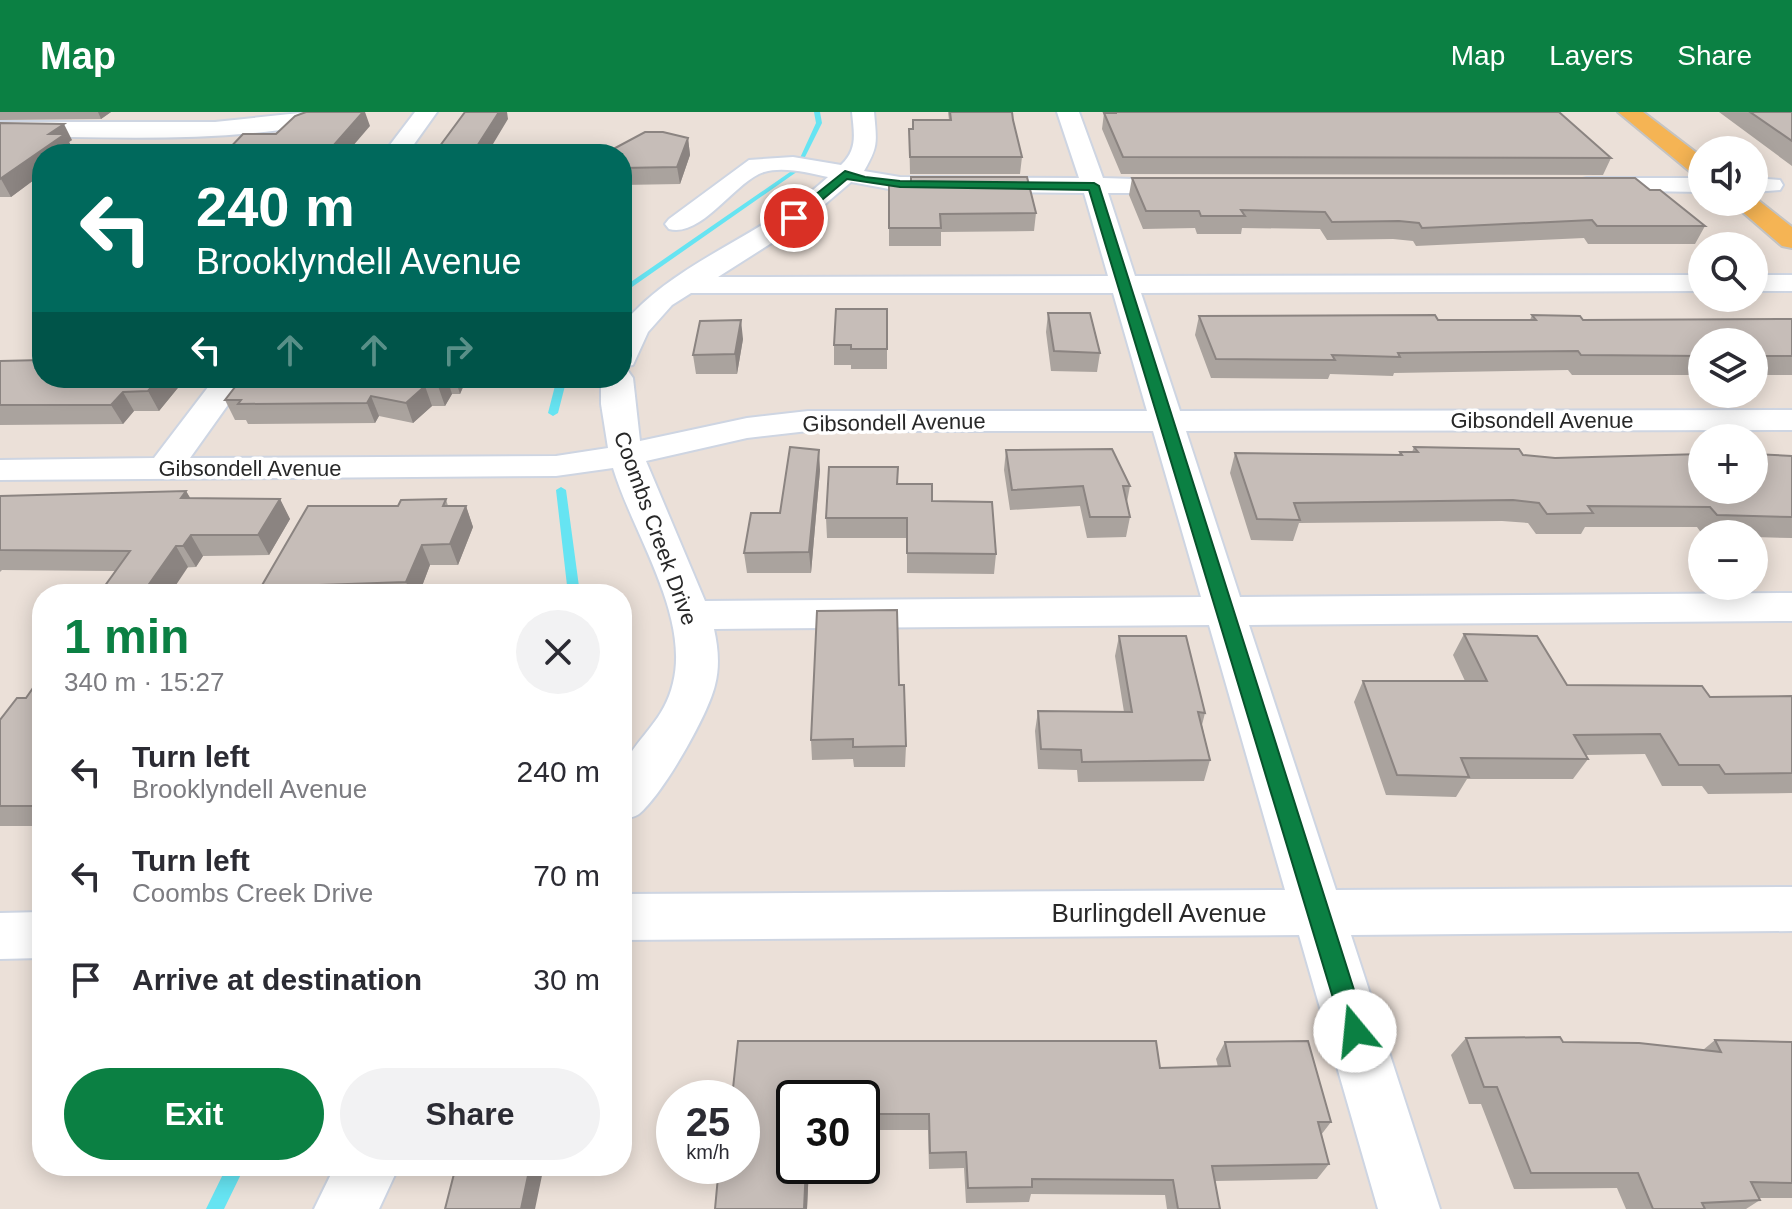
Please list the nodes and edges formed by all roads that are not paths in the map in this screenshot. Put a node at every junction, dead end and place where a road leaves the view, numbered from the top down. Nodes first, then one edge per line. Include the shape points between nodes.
1 (343, 112) edge
2 (426, 112) edge
3 (863, 112) edge
4 (1068, 112) edge
5 (1629, 112) edge
6 (0, 129) edge
7 (402, 144) edge
8 (1688, 158) edge
9 (845, 175) junction
10 (1562, 185) edge
11 (1688, 185) edge
12 (1768, 185) edge
13 (1094, 186) junction
14 (1219, 186) edge
15 (1792, 201) edge
16 (1762, 216) edge
17 (678, 224) dead end
18 (1792, 240) edge
19 (1688, 283) edge
20 (1768, 283) edge
21 (1792, 283) edge
22 (1123, 284) junction
23 (682, 285) junction
24 (632, 334) edge
25 (224, 388) edge
26 (617, 388) edge
27 (1165, 420) junction
28 (1792, 420) edge
29 (626, 456) junction
30 (165, 468) junction
31 (0, 470) edge
32 (1792, 607) edge
33 (1222, 609) junction
34 (692, 615) junction
35 (632, 788) edge
36 (1792, 909) edge
37 (1318, 912) junction
38 (632, 917) edge
39 (32, 935) edge
40 (0, 936) edge
41 (363, 1176) edge
42 (345, 1209) edge
43 (1409, 1209) edge

1 - 6 street via 217,129
2 - 7 street
3 - 9 street via 862,158
4 - 13 street
5 - 8 main road
9 - 13 street via 900,184
9 - 17 street via 801,165 757,165
9 - 23 street via 794,218
10 - 11 street
12 - 15 main road
13 - 14 street
13 - 22 street
16 - 18 main road
19 - 22 street
20 - 21 street
22 - 23 street
22 - 27 street
23 - 24 street via 644,315
25 - 30 street
26 - 29 street, Coombs Creek Drive
27 - 28 street, Gibsondell Avenue
27 - 29 street, Gibsondell Avenue via 808,421 747,428
27 - 33 street
29 - 30 street, Gibsondell Avenue via 556,466
29 - 34 street, Coombs Creek Drive
30 - 31 street, Gibsondell Avenue
32 - 33 street
33 - 34 street
33 - 37 street
34 - 35 street, Coombs Creek Drive via 698,665 686,706 666,746
36 - 37 street, Burlingdell Avenue
37 - 38 street, Burlingdell Avenue
37 - 43 street
39 - 40 street
41 - 42 street

